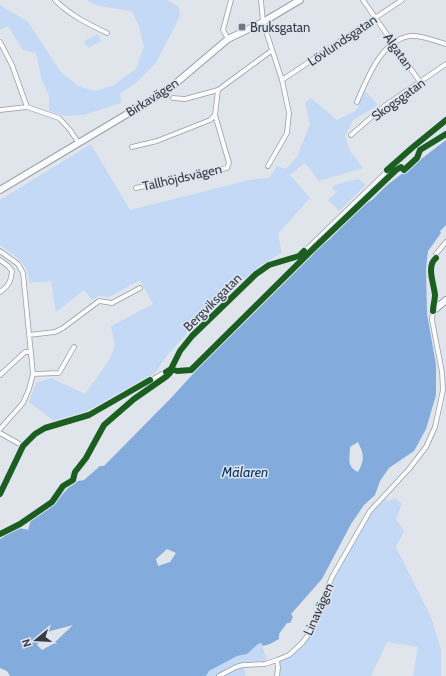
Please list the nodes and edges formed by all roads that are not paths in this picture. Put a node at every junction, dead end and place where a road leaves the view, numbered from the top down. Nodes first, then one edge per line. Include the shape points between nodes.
1 (55, 0) edge
2 (231, 0) edge
3 (261, 0) edge
4 (300, 0) edge
5 (363, 0) edge
6 (402, 0) edge
7 (375, 17) junction
8 (263, 22) junction
9 (107, 33) dead end
10 (228, 39) junction
11 (0, 42) edge
12 (393, 42) junction
13 (446, 44) edge
14 (271, 51) junction
15 (446, 64) edge
16 (282, 80) junction
17 (420, 82) junction
18 (218, 90) junction
19 (173, 98) dead end
20 (357, 102) dead end
21 (27, 108) junction
22 (0, 110) edge
23 (215, 115) junction
24 (446, 120) edge
25 (351, 134) dead end
26 (78, 142) junction
27 (132, 147) dead end
28 (268, 166) dead end
29 (136, 188) dead end
30 (0, 190) edge
31 (446, 242) edge
32 (0, 251) edge
33 (436, 258) dead end
34 (0, 260) edge
35 (140, 288) dead end
36 (0, 292) edge
37 (446, 300) edge
38 (433, 311) joint
39 (29, 335) junction
40 (74, 347) dead end
41 (31, 352) junction
42 (33, 374) junction
43 (0, 375) edge
44 (0, 429) edge
45 (0, 433) edge
46 (23, 446) junction
47 (0, 494) edge
48 (277, 660) junction
49 (219, 676) edge
50 (277, 676) edge

1 - 9 street via 76,17
2 - 10 street via 223,30
3 - 8 street
4 - 8 street, Birkavägen
5 - 7 street, Algatan
6 - 7 street, Lövlundsgatan
7 - 12 street, Algatan
7 - 16 street, Lövlundsgatan
8 - 10 street, Birkavägen
8 - 14 street
10 - 26 street, Birkavägen via 169,89
11 - 21 street via 12,66
12 - 13 street via 412,36
12 - 17 street, Algatan
12 - 20 street via 374,66
14 - 16 street
14 - 18 street
15 - 17 street, Skogsgatan
16 - 28 street via 289,113 287,133
17 - 25 street, Skogsgatan via 383,107
18 - 19 street via 185,99
18 - 23 street, Tallhöjdsvägen
21 - 22 street
21 - 26 street via 59,118
23 - 27 street via 197,126
23 - 29 street, Tallhöjdsvägen via 229,163 227,168
24 - 46 street, Bergviksgatan via 400,158 299,256 269,266 256,274 192,336 171,368 89,414 43,429
26 - 30 street, Birkavägen
31 - 33 street via 436,254
32 - 39 street via 18,264 23,273
34 - 36 street via 12,271 10,282
35 - 39 street via 112,303 99,300 54,332
37 - 38 street
38 - 48 street, Linavägen via 432,320 443,390 435,426 426,447 370,511 332,577 309,634 289,655
39 - 41 street
40 - 42 street via 59,373
41 - 42 street
41 - 43 street via 25,352
42 - 44 street via 23,403
45 - 46 street
46 - 47 street, Bergviksgatan
48 - 49 street, Linavägen via 265,664 243,665
48 - 50 street

